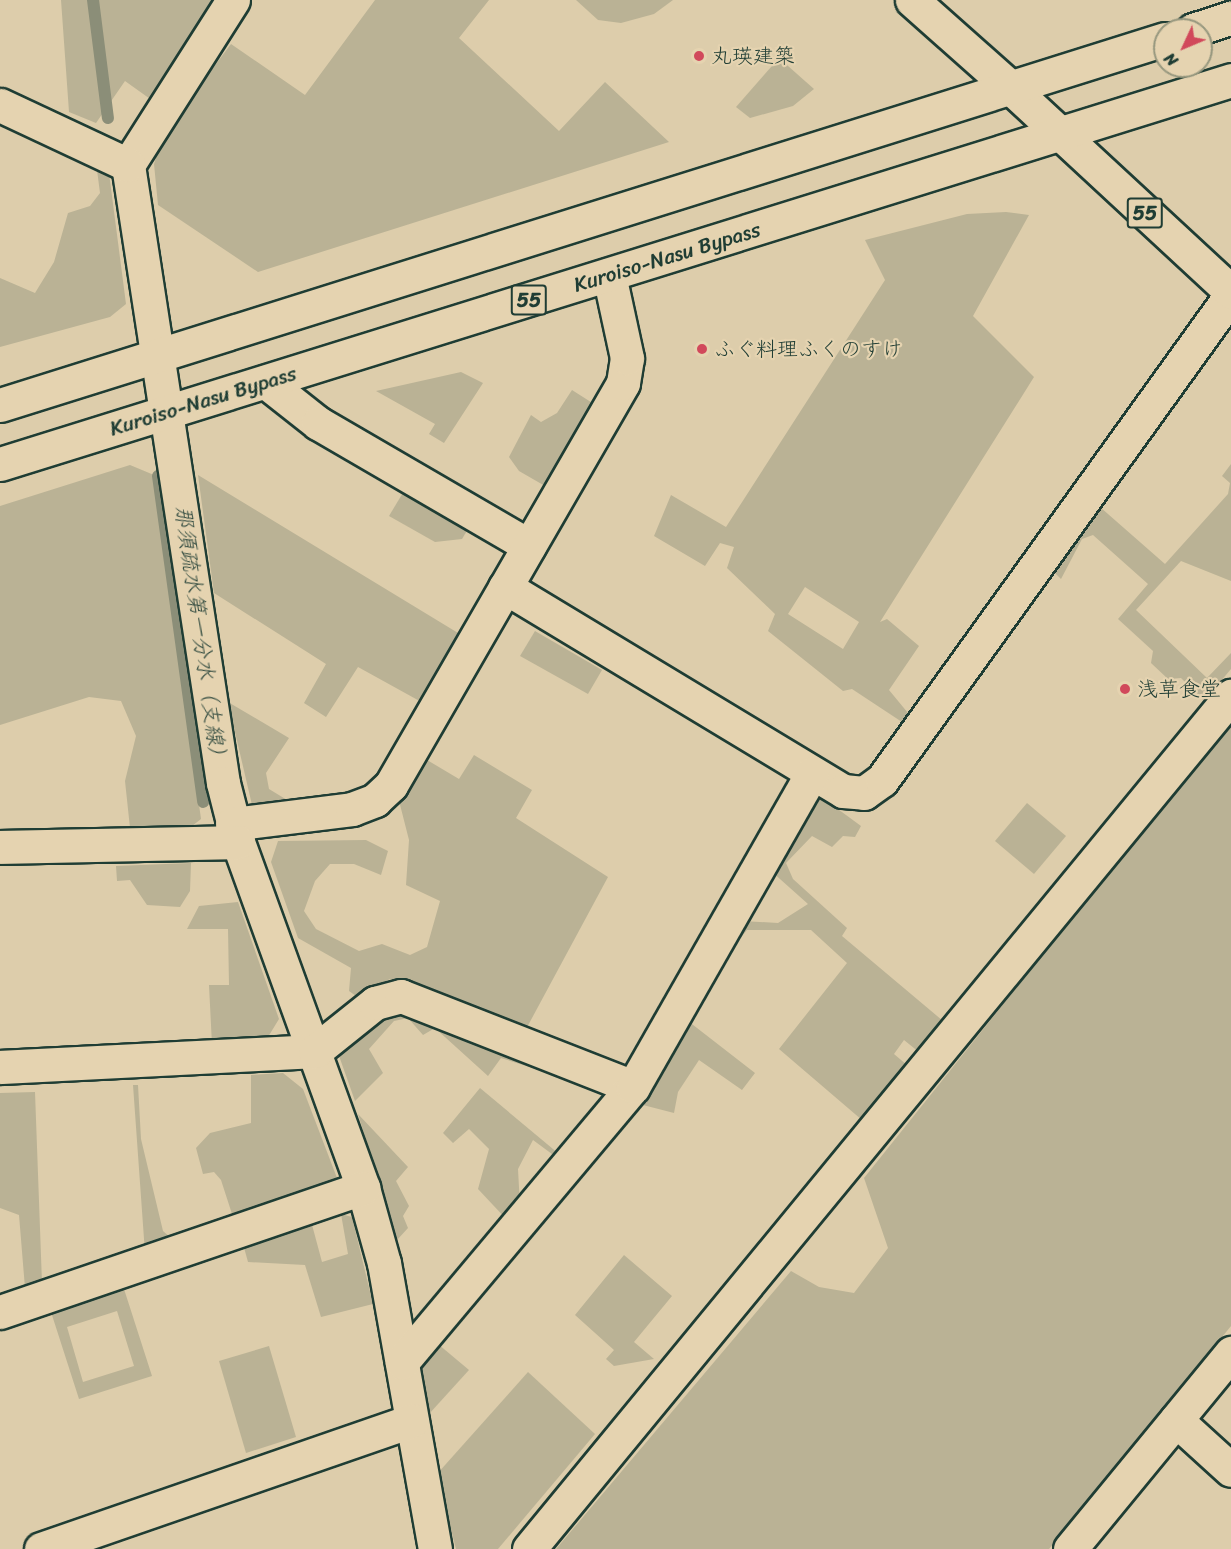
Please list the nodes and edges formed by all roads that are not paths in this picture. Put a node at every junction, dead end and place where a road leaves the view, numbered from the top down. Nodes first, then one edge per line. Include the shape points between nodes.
1 (233, 0) edge
2 (912, 0) edge
3 (1231, 18) edge
4 (1213, 24) edge
5 (1153, 43) edge
6 (1231, 80) edge
7 (1011, 88) junction
8 (0, 105) edge
9 (1058, 134) junction
10 (129, 165) junction
11 (609, 275) junction
12 (1231, 293) edge
13 (159, 357) junction
14 (266, 382) junction
15 (0, 405) edge
16 (168, 412) junction
17 (0, 464) edge
18 (529, 546) junction
19 (505, 587) junction
20 (1231, 696) edge
21 (812, 773) junction
22 (235, 833) junction
23 (0, 847) edge
24 (315, 1051) junction
25 (0, 1067) edge
26 (633, 1087) junction
27 (363, 1188) junction
28 (0, 1312) edge
29 (1231, 1353) edge
30 (402, 1362) junction
31 (1176, 1420) junction
32 (411, 1421) junction
33 (1231, 1470) edge
34 (40, 1549) edge
35 (435, 1549) edge
36 (530, 1549) edge
37 (1070, 1549) edge

1 - 10 street
2 - 7 street
3 - 4 street
5 - 7 street
6 - 9 street, Kuroiso-Nasu Bypass / 55
7 - 9 street, 55
7 - 13 street
8 - 10 street
9 - 11 street, Kuroiso-Nasu Bypass / 55
9 - 12 street, 55
10 - 13 street
11 - 14 street, Kuroiso-Nasu Bypass / 55
11 - 18 street via 627,358 623,383
12 - 21 street via 882,780 864,793 843,791
13 - 15 street
13 - 16 street
14 - 16 street, Kuroiso-Nasu Bypass / 55
14 - 18 street via 318,423
16 - 17 street, Kuroiso-Nasu Bypass / 55
16 - 22 street
18 - 19 street
19 - 21 street
19 - 22 street via 391,785 375,800
20 - 36 street
21 - 26 street
22 - 23 street
22 - 24 street
24 - 25 street
24 - 26 street via 375,1003 401,996
24 - 27 street
26 - 30 street
27 - 28 street
27 - 30 street
29 - 31 street
30 - 32 street
31 - 33 street
31 - 37 street
32 - 34 street
32 - 35 street

